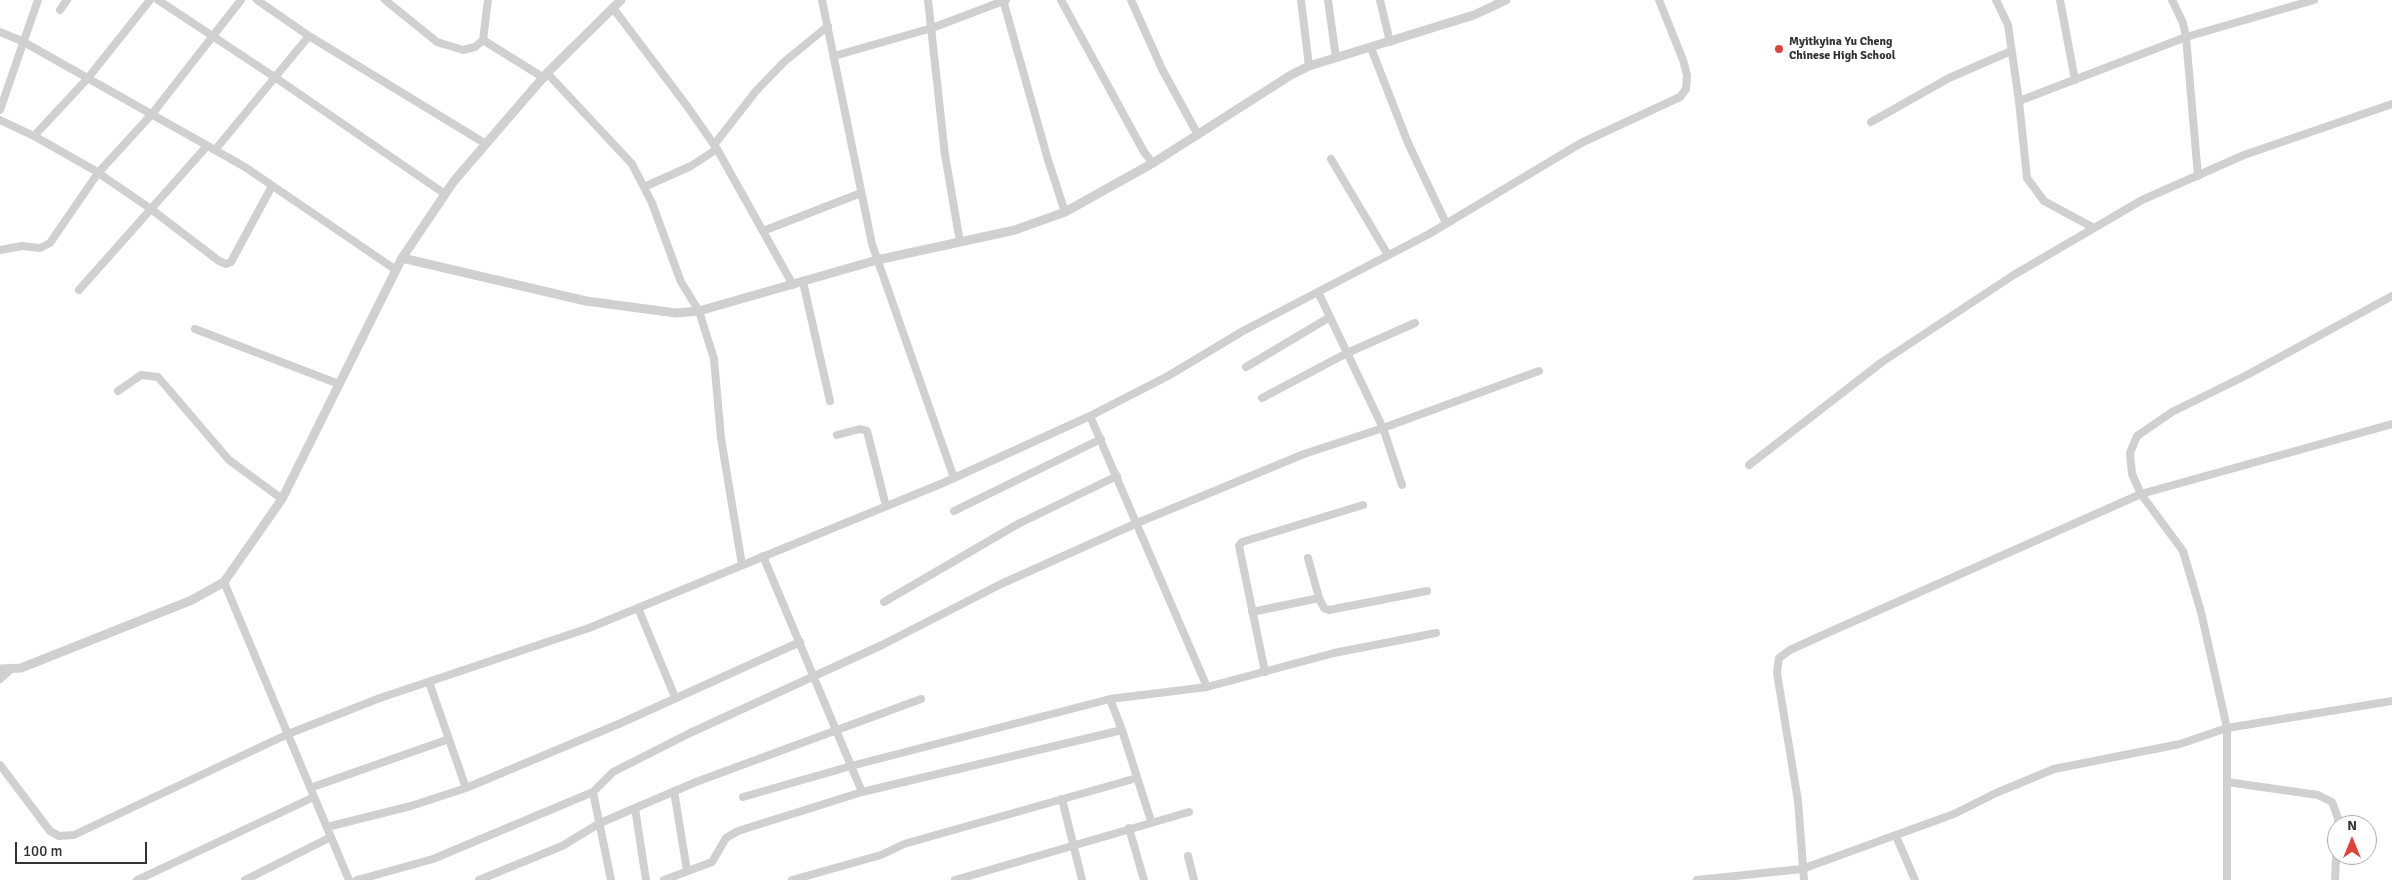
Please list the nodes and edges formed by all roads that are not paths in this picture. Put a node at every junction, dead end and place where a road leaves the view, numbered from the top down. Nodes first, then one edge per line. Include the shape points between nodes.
1 (38, 0) edge
2 (67, 0) edge
3 (150, 0) edge
4 (158, 0) edge
5 (242, 0) edge
6 (257, 0) edge
7 (385, 0) edge
8 (488, 0) edge
9 (621, 0) edge
10 (822, 0) edge
11 (928, 0) edge
12 (1005, 0) edge
13 (1060, 0) edge
14 (1131, 0) edge
15 (1301, 0) edge
16 (1328, 0) edge
17 (1380, 0) edge
18 (1506, 0) edge
19 (1659, 0) edge
20 (1996, 0) edge
21 (2060, 0) edge
22 (2172, 0) edge
23 (2314, 0) edge
24 (1495, 3) edge
25 (613, 8) junction
26 (60, 10) dead end
27 (828, 26) junction
28 (932, 28) junction
29 (0, 32) edge
30 (213, 36) junction
31 (309, 36) junction
32 (2186, 38) junction
33 (22, 40) junction
34 (482, 40) junction
35 (1390, 42) junction
36 (1370, 48) junction
37 (2011, 51) junction
38 (834, 56) junction
39 (1336, 58) junction
40 (1309, 66) junction
41 (546, 76) junction
42 (88, 78) junction
43 (276, 78) junction
44 (2076, 80) junction
45 (2019, 101) junction
46 (2392, 104) edge
47 (0, 110) edge
48 (152, 114) junction
49 (0, 120) edge
50 (1870, 122) dead end
51 (1198, 135) junction
52 (34, 136) junction
53 (486, 144) junction
54 (208, 146) junction
55 (716, 147) junction
56 (215, 150) junction
57 (1331, 159) dead end
58 (1153, 163) junction
59 (98, 173) junction
60 (2198, 176) junction
61 (272, 186) junction
62 (644, 187) junction
63 (862, 193) junction
64 (445, 194) junction
65 (151, 208) junction
66 (1065, 212) junction
67 (1446, 223) junction
68 (2094, 228) junction
69 (763, 231) junction
70 (960, 242) junction
71 (0, 250) edge
72 (1388, 255) junction
73 (402, 258) junction
74 (877, 260) junction
75 (396, 270) junction
76 (803, 282) junction
77 (793, 285) junction
78 (79, 290) dead end
79 (1318, 292) junction
80 (2392, 296) edge
81 (699, 311) junction
82 (1330, 317) junction
83 (1415, 323) dead end
84 (195, 329) dead end
85 (1347, 353) junction
86 (1246, 367) dead end
87 (1539, 371) dead end
88 (339, 384) junction
89 (118, 391) dead end
90 (1262, 398) dead end
91 (830, 401) dead end
92 (1090, 416) junction
93 (2392, 424) edge
94 (1383, 428) junction
95 (836, 435) dead end
96 (1101, 439) junction
97 (1749, 465) dead end
98 (1117, 476) junction
99 (954, 478) junction
100 (1402, 485) dead end
101 (2142, 494) junction
102 (282, 499) junction
103 (1362, 505) dead end
104 (886, 506) junction
105 (954, 511) dead end
106 (1137, 523) junction
107 (763, 556) junction
108 (1308, 558) dead end
109 (742, 565) junction
110 (224, 582) junction
111 (1426, 591) dead end
112 (1319, 598) junction
113 (884, 602) dead end
114 (638, 608) junction
115 (1252, 612) junction
116 (1436, 633) dead end
117 (800, 642) junction
118 (12, 668) junction
119 (0, 669) edge
120 (1265, 672) junction
121 (814, 676) junction
122 (0, 679) edge
123 (429, 682) junction
124 (1207, 687) junction
125 (675, 697) junction
126 (922, 699) dead end
127 (1110, 699) junction
128 (2392, 701) edge
129 (2227, 728) junction
130 (836, 730) junction
131 (1122, 730) junction
132 (288, 734) junction
133 (449, 739) junction
134 (0, 765) edge
135 (851, 766) junction
136 (3, 775) edge
137 (1138, 778) junction
138 (2227, 782) junction
139 (310, 788) junction
140 (466, 788) junction
141 (674, 791) junction
142 (593, 792) junction
143 (862, 792) junction
144 (314, 797) junction
145 (743, 797) dead end
146 (1062, 799) junction
147 (634, 808) junction
148 (1189, 812) dead end
149 (2337, 815) edge
150 (1151, 821) junction
151 (600, 823) junction
152 (327, 827) junction
153 (1129, 828) junction
154 (1896, 836) junction
155 (331, 837) junction
156 (1072, 846) junction
157 (1188, 856) dead end
158 (2336, 865) edge
159 (1802, 869) junction
160 (687, 871) junction
161 (137, 880) edge
162 (245, 880) edge
163 (349, 880) edge
164 (357, 880) edge
165 (479, 880) edge
166 (611, 880) edge
167 (646, 880) edge
168 (664, 880) edge
169 (792, 880) edge
170 (955, 880) edge
171 (1082, 880) edge
172 (1144, 880) edge
173 (1194, 880) edge
174 (1697, 880) edge
175 (1804, 880) edge
176 (1915, 880) edge
177 (2227, 880) edge
178 (2335, 880) edge

1 - 33 street
2 - 26 street
3 - 42 street
4 - 30 street
5 - 30 street
6 - 31 street
7 - 34 street via 437,42 463,50
8 - 34 street
9 - 25 street
10 - 27 street
11 - 28 street
12 - 28 street
12 - 66 street
13 - 58 street
14 - 51 street via 1162,69
15 - 40 street
16 - 39 street
17 - 35 street
18 - 24 street
19 - 67 street via 1687,75 1686,89 1680,97 1581,144
20 - 37 street via 2008,25
21 - 44 street
22 - 32 street via 2183,22
23 - 32 street
24 - 35 street via 1474,15
25 - 41 street
25 - 55 street
27 - 38 street
27 - 55 street via 784,62 756,91
28 - 38 street
28 - 70 street via 945,156
29 - 33 street
30 - 43 street
30 - 48 street
31 - 43 street
31 - 53 street
32 - 44 street
32 - 60 street
33 - 42 street
33 - 47 street
34 - 41 street
35 - 36 street
36 - 39 street
36 - 67 street via 1408,143
37 - 45 street
37 - 50 street via 1949,78
38 - 63 street
39 - 40 street
40 - 51 street
41 - 53 street
41 - 62 street via 632,164
42 - 48 street
42 - 52 street
43 - 56 street
43 - 64 street
44 - 45 street
45 - 68 street via 2027,178 2044,201
46 - 60 street via 2244,155
48 - 54 street
48 - 59 street
49 - 52 street
51 - 58 street
52 - 59 street
53 - 64 street
54 - 56 street
54 - 65 street
55 - 62 street via 678,173
55 - 69 street
56 - 61 street
57 - 72 street
58 - 66 street
59 - 65 street
59 - 71 street via 50,242 40,248 22,246
60 - 68 street via 2142,200
61 - 65 street via 231,262 226,264
61 - 75 street
62 - 81 street via 681,282
63 - 69 street
63 - 74 street
64 - 73 street
65 - 78 street
66 - 70 street via 1015,230
67 - 72 street
68 - 97 street via 2012,276 1882,362
69 - 77 street
70 - 74 street
72 - 79 street
73 - 75 street
73 - 81 street via 586,301 676,313
74 - 76 street
74 - 99 street
75 - 88 street
76 - 77 street
76 - 91 street
77 - 81 street
79 - 82 street
79 - 92 street
80 - 101 street via 2172,412 2138,436 2130,453 2132,474
81 - 109 street via 714,359 721,438
82 - 85 street
82 - 86 street
83 - 85 street
84 - 88 street
85 - 90 street
85 - 94 street
87 - 94 street
88 - 102 street
89 - 102 street via 141,375 158,377 229,460
92 - 96 street
92 - 99 street
93 - 101 street
94 - 100 street
94 - 106 street via 1304,454
95 - 104 street via 860,429 867,432
96 - 98 street
96 - 105 street
98 - 106 street
98 - 113 street via 1018,524
99 - 104 street
101 - 129 street via 2183,551 2201,612
101 - 159 street via 1799,646 1780,658 1776,673 1798,800
102 - 110 street
103 - 115 street via 1242,542 1239,552
104 - 107 street
106 - 121 street via 1002,584
106 - 124 street
107 - 109 street
107 - 117 street
108 - 112 street
109 - 114 street
110 - 118 street via 192,600 21,668
110 - 132 street
111 - 112 street via 1329,610 1324,608
112 - 115 street
114 - 123 street
114 - 125 street
115 - 120 street
116 - 120 street via 1334,653
117 - 121 street
117 - 125 street
118 - 119 street
118 - 122 street
120 - 124 street
121 - 130 street
121 - 142 street via 613,772
123 - 132 street
123 - 133 street
124 - 127 street
125 - 140 street
126 - 130 street
127 - 131 street
127 - 135 street
128 - 129 street
129 - 138 street
129 - 154 street via 2180,744 2054,769
130 - 135 street
130 - 141 street
131 - 137 street
131 - 143 street
132 - 136 street via 74,835 59,836 50,831
132 - 139 street
133 - 139 street
133 - 140 street
134 - 136 street
135 - 143 street
135 - 145 street
137 - 146 street
137 - 150 street
138 - 149 street via 2318,795 2332,802
138 - 177 street
139 - 144 street
140 - 152 street
141 - 147 street
141 - 160 street
142 - 151 street
142 - 164 street via 433,859
143 - 160 street via 738,831 726,838 712,862
144 - 152 street
144 - 161 street
146 - 156 street
146 - 169 street
147 - 151 street
147 - 167 street
148 - 150 street
150 - 153 street
151 - 165 street via 562,846
151 - 166 street
152 - 155 street
153 - 156 street
153 - 172 street
154 - 159 street
154 - 176 street
155 - 162 street
155 - 163 street
156 - 170 street
156 - 171 street
157 - 173 street
158 - 178 street
159 - 174 street
159 - 175 street
160 - 168 street

